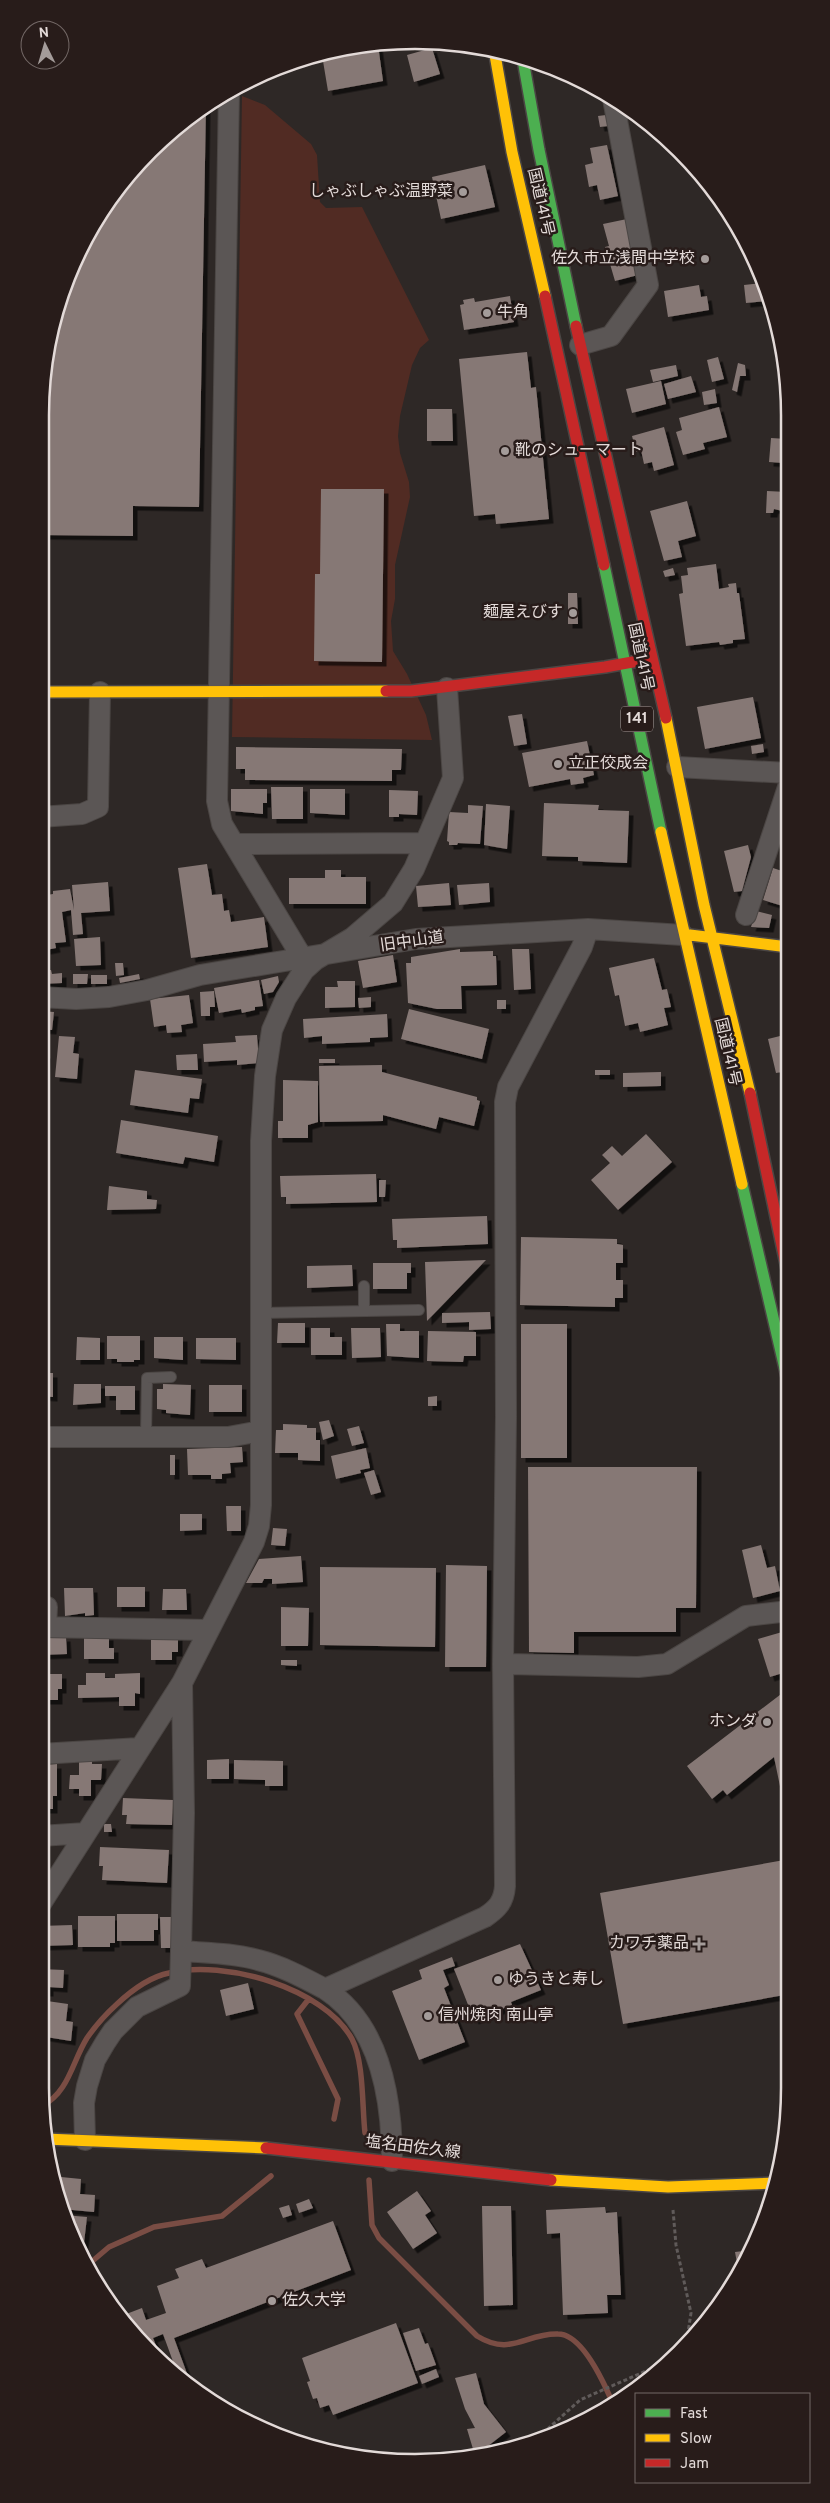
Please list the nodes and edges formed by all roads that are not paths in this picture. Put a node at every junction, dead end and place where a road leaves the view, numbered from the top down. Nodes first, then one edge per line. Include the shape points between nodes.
1 (496, 58) edge
2 (524, 65) edge
3 (229, 100) edge
4 (615, 108) edge
5 (580, 345) junction
6 (651, 658) junction
7 (625, 663) junction
8 (447, 688) junction
9 (49, 692) edge
10 (100, 692) junction
11 (219, 693) junction
12 (677, 767) junction
13 (781, 774) edge
14 (781, 808) edge
15 (49, 816) edge
16 (424, 843) junction
17 (234, 844) junction
18 (746, 914) dead end
19 (588, 929) junction
20 (683, 935) junction
21 (713, 938) junction
22 (781, 945) edge
23 (312, 957) junction
24 (49, 997) edge
25 (781, 1240) edge
26 (364, 1286) dead end
27 (419, 1310) dead end
28 (364, 1311) junction
29 (261, 1313) junction
30 (781, 1352) edge
31 (171, 1377) dead end
32 (261, 1431) junction
33 (146, 1435) junction
34 (49, 1437) edge
35 (781, 1612) edge
36 (49, 1627) edge
37 (209, 1630) junction
38 (502, 1664) junction
39 (182, 1683) junction
40 (140, 1748) junction
41 (49, 1753) edge
42 (86, 1833) junction
43 (49, 1835) edge
44 (49, 1891) edge
45 (181, 1955) junction
46 (325, 1989) junction
47 (53, 2139) edge
48 (86, 2140) junction
49 (392, 2161) junction
50 (769, 2183) edge

1 - 7 main road, 国道141号 / 141 via 512,152
2 - 5 main road, 国道141号 / 141
3 - 11 street
4 - 5 street via 648,285 611,336
5 - 6 main road, 国道141号 / 141
6 - 7 main road
6 - 12 main road, 国道141号 / 141
7 - 8 main road
7 - 20 main road, 国道141号 / 141
8 - 11 main road via 383,692
8 - 16 street via 453,778
9 - 10 main road
10 - 11 main road
10 - 15 street via 98,807 82,814
11 - 17 street via 218,814
12 - 13 street
12 - 21 main road, 国道141号 / 141
14 - 18 street
16 - 17 street
16 - 23 street via 414,869 393,903 352,938
17 - 23 street
19 - 20 street, 旧中山道
19 - 23 street, 旧中山道 via 425,938
19 - 38 street via 582,947 508,1087 505,1102 506,1416
20 - 21 main road, 旧中山道
20 - 30 main road, 国道141号 / 141
21 - 22 main road, 旧中山道
21 - 25 main road, 国道141号 / 141
23 - 24 street, 旧中山道 via 200,975 109,997
23 - 29 street via 286,998 272,1030 267,1053 261,1141
26 - 28 lane
27 - 28 lane
28 - 29 lane
29 - 32 street
31 - 33 lane via 146,1378
32 - 33 street via 228,1437
32 - 37 street via 259,1526
33 - 34 street
35 - 38 street via 746,1616 667,1664 638,1667
36 - 37 street
37 - 39 street
38 - 46 street via 504,1898 485,1917
39 - 40 street
39 - 45 street
40 - 41 street
40 - 42 street
42 - 43 street
42 - 44 street
45 - 46 street via 229,1954 258,1960 283,1968
45 - 48 street via 180,1986 137,2007 113,2031 95,2060 84,2103
46 - 49 street via 347,2007 370,2040 388,2095
47 - 48 main road, 塩名田佐久線
48 - 49 main road, 塩名田佐久線 via 232,2146
49 - 50 main road, 塩名田佐久線 via 539,2179 671,2188

